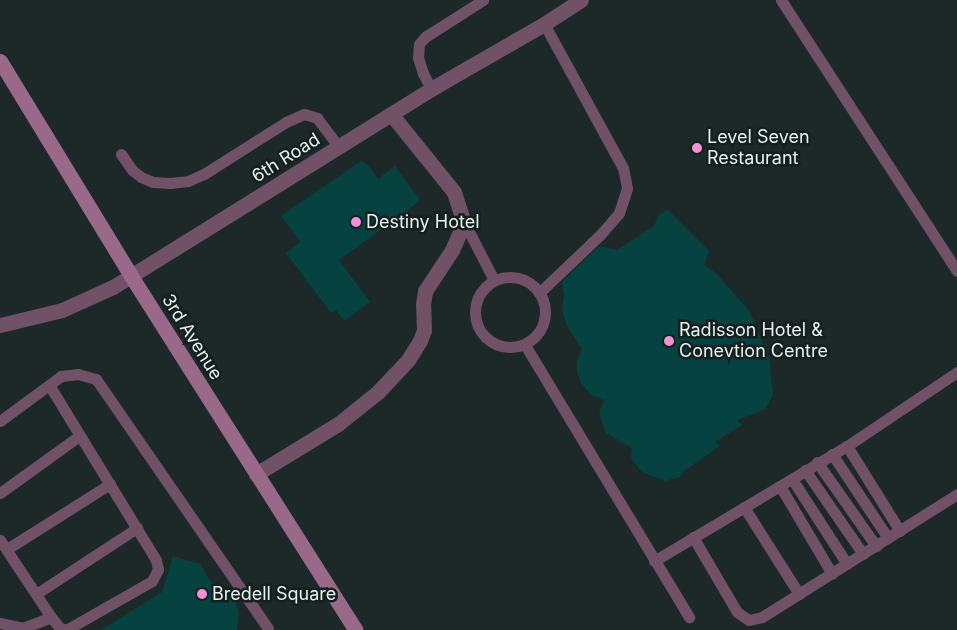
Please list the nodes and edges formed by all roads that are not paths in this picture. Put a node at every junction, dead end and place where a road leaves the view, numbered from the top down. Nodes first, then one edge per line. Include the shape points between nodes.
1 (483, 0) edge
2 (581, 0) edge
3 (781, 0) edge
4 (544, 24) junction
5 (0, 61) edge
6 (431, 89) junction
7 (392, 114) junction
8 (339, 147) junction
9 (121, 154) dead end
10 (463, 220) junction
11 (957, 271) edge
12 (131, 276) junction
13 (494, 280) junction
14 (539, 293) junction
15 (0, 325) edge
16 (525, 345) junction
17 (957, 372) edge
18 (49, 385) junction
19 (0, 420) edge
20 (79, 436) junction
21 (846, 446) junction
22 (832, 454) junction
23 (817, 462) junction
24 (805, 470) junction
25 (256, 474) junction
26 (792, 479) junction
27 (110, 484) junction
28 (780, 486) junction
29 (0, 493) edge
30 (957, 494) edge
31 (744, 507) junction
32 (137, 528) junction
33 (900, 531) junction
34 (693, 538) junction
35 (888, 538) junction
36 (3, 545) edge
37 (876, 546) junction
38 (863, 554) junction
39 (654, 562) junction
40 (847, 564) junction
41 (832, 574) junction
42 (36, 594) junction
43 (799, 594) junction
44 (51, 617) junction
45 (689, 617) dead end
46 (0, 623) edge
47 (268, 628) dead end
48 (356, 630) edge

1 - 6 lane via 419,44 422,74
2 - 4 street, 6th Road
3 - 11 lane
4 - 6 street, 6th Road
4 - 14 lane via 623,168 627,188 619,213
5 - 12 main road, 3rd Avenue
6 - 7 street, 6th Road
7 - 8 street, 6th Road
7 - 10 street via 454,192
8 - 9 lane via 316,118 304,114 188,181 153,182 140,177
8 - 12 street, 6th Road
10 - 13 lane
10 - 25 street via 452,250 425,291 422,304 424,330 408,360 378,392 338,424
12 - 15 street, 6th Road via 62,310
12 - 25 main road, 3rd Avenue
13 - 14 lane via 504,277 524,280
13 - 16 lane via 479,294 475,303 475,323 487,340 495,345 515,348
14 - 16 lane via 544,302 544,322 540,331
16 - 39 lane
17 - 21 lane
18 - 19 lane
18 - 20 lane
18 - 47 lane via 61,376 78,374 96,379
20 - 27 lane
20 - 29 lane
21 - 22 lane
21 - 33 lane
22 - 23 lane
22 - 35 lane
23 - 24 lane
23 - 37 lane
24 - 26 lane
24 - 38 lane
25 - 48 main road, 3rd Avenue
26 - 28 lane
26 - 40 lane
27 - 32 lane
27 - 36 lane
28 - 31 lane
28 - 41 lane
30 - 33 lane
31 - 34 lane
31 - 43 lane
32 - 42 lane
32 - 44 lane via 156,560 158,569 152,581 71,629 60,628
33 - 35 lane
34 - 39 lane
34 - 43 lane via 737,612 749,620 762,617
35 - 37 lane
36 - 42 lane
37 - 38 lane
38 - 40 lane
39 - 45 lane
40 - 41 lane
41 - 43 lane
42 - 44 lane
44 - 46 lane via 23,628

